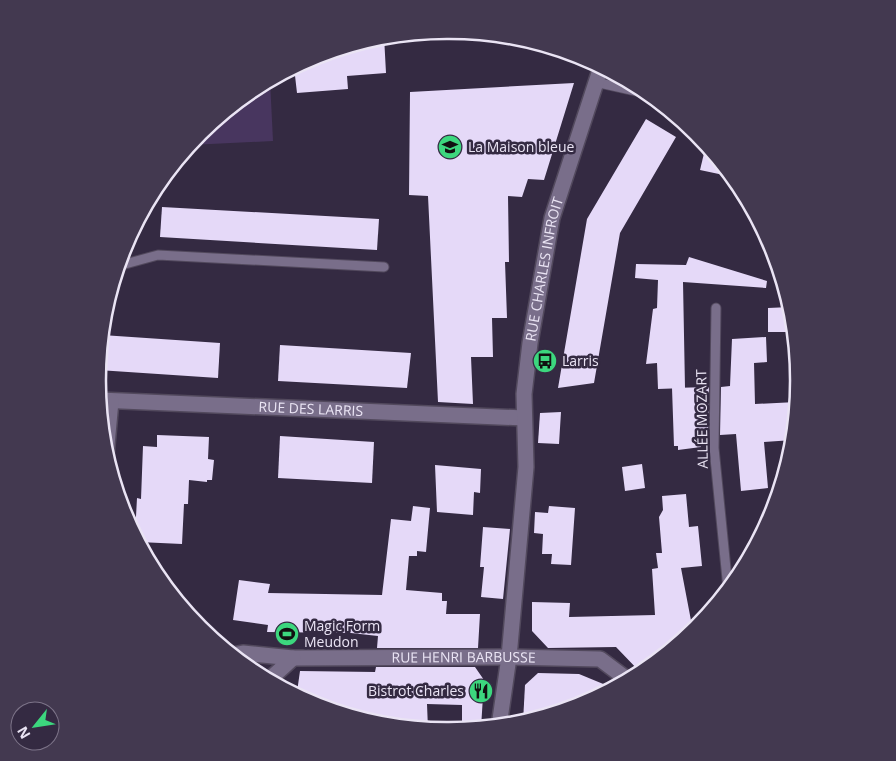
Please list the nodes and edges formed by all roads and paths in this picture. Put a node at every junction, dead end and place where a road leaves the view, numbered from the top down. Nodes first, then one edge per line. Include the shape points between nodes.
1 (598, 74) edge
2 (595, 82) junction
3 (626, 89) edge
4 (127, 264) edge
5 (384, 267) dead end
6 (716, 308) dead end
7 (107, 400) edge
8 (524, 418) junction
9 (727, 578) edge
10 (241, 653) edge
11 (509, 657) junction
12 (293, 658) junction
13 (275, 675) edge
14 (621, 675) edge
15 (500, 718) edge

1 - 2 street, RUE CHARLES INFROIT
2 - 3 lane
2 - 8 street, RUE CHARLES INFROIT via 552,218 530,343
4 - 5 lane via 158,255
6 - 9 lane, ALLÉE MOZART via 714,448
7 - 8 street, RUE DES LARRIS
8 - 11 street, RUE CHARLES INFROIT via 526,467
10 - 12 street, RUE HENRI BARBUSSE
11 - 12 street, RUE HENRI BARBUSSE
11 - 14 street, RUE HENRI BARBUSSE via 600,659
11 - 15 street, RUE CHARLES INFROIT
12 - 13 street

